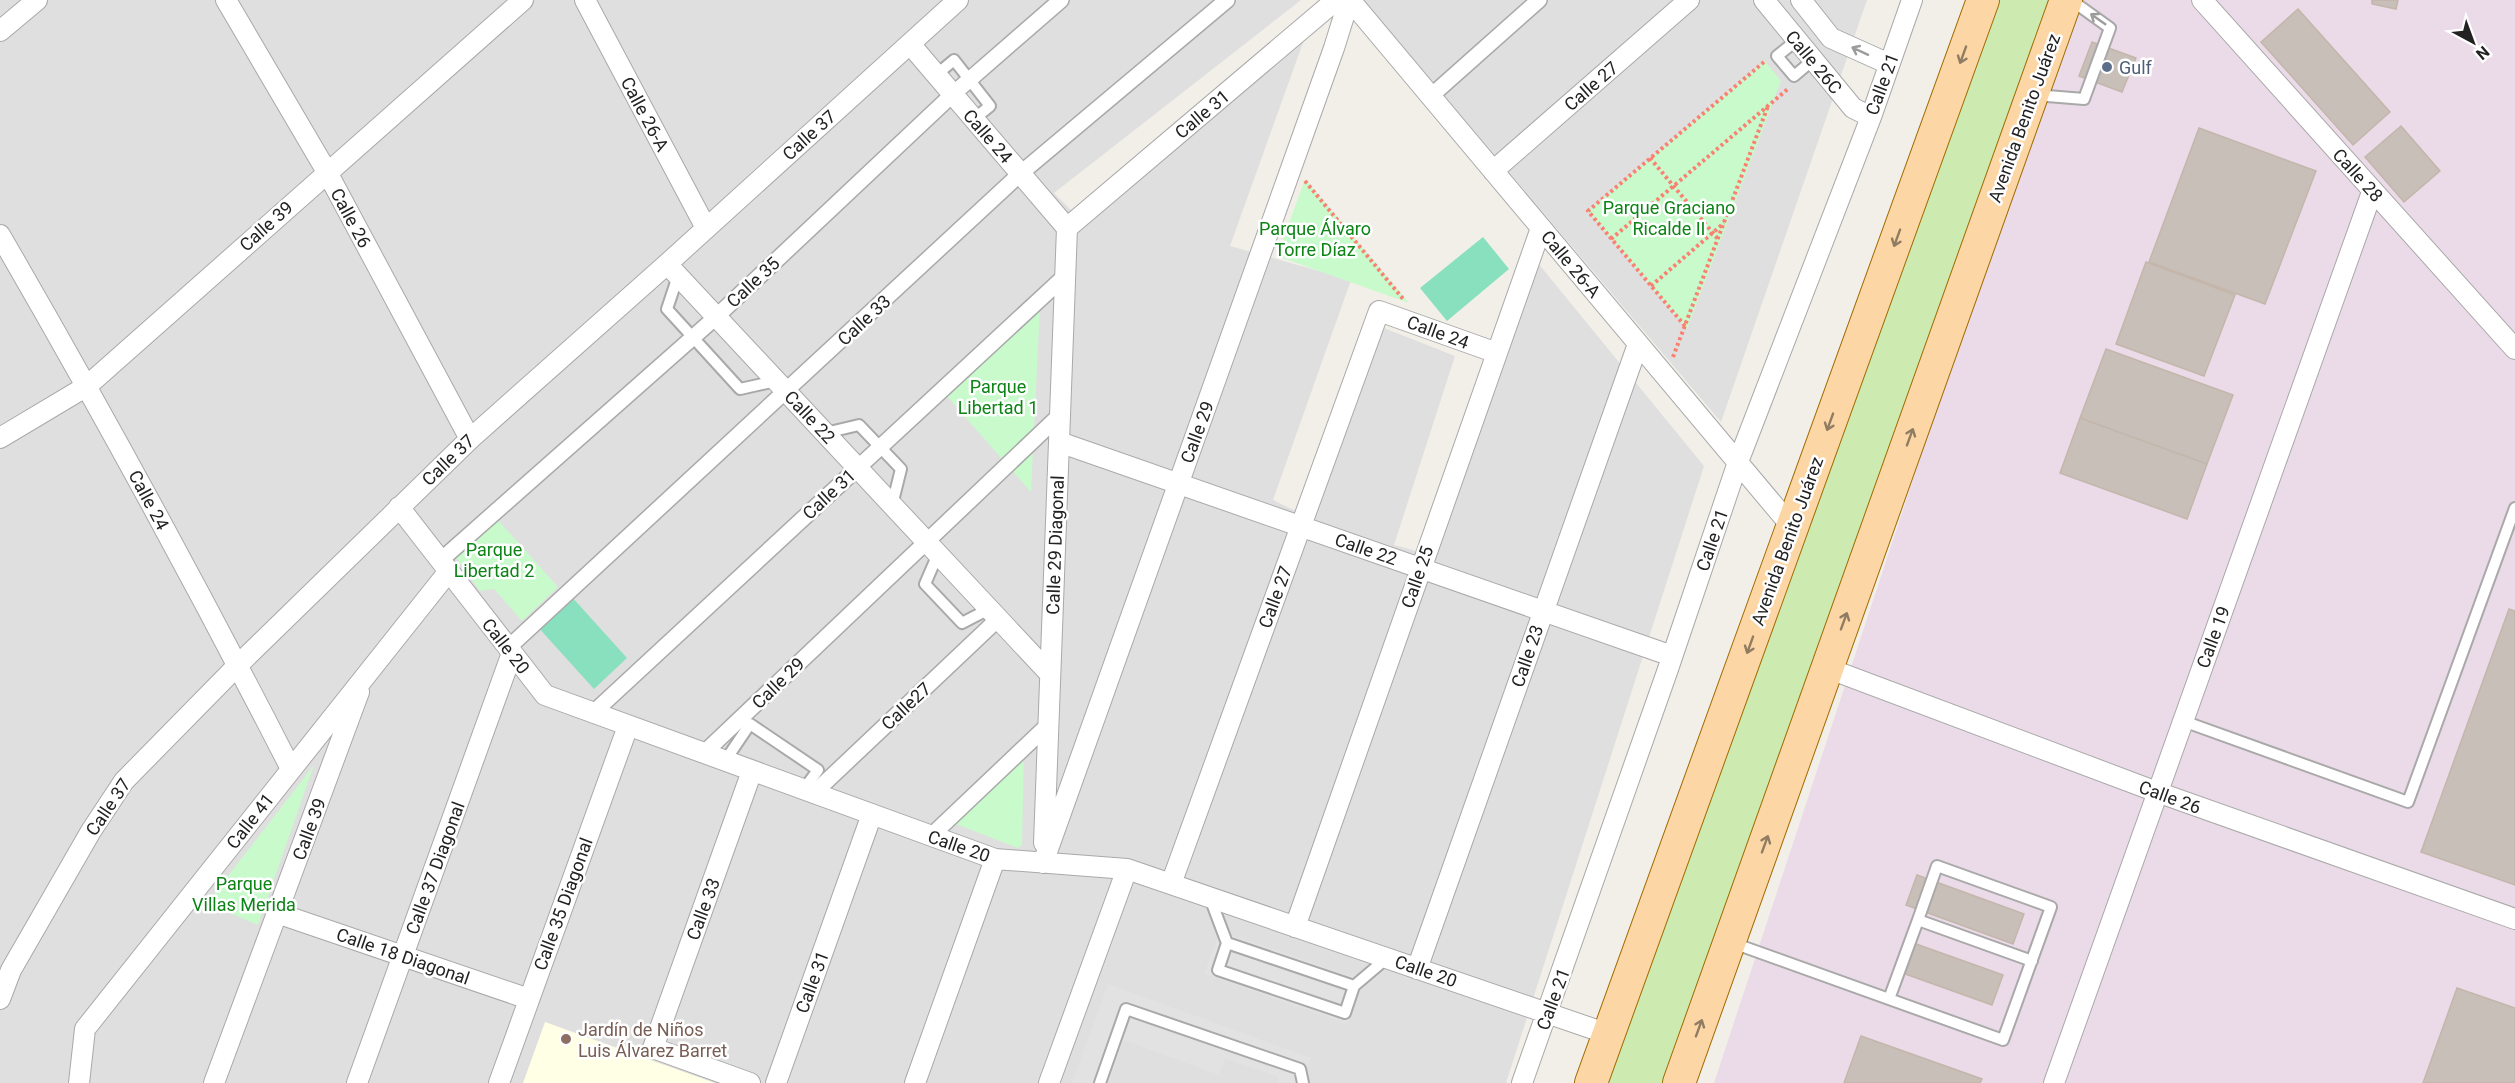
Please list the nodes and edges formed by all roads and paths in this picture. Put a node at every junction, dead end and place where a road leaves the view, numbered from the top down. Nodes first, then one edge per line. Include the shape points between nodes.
1 (37, 0) edge
2 (225, 0) edge
3 (523, 0) edge
4 (585, 0) edge
5 (958, 0) edge
6 (1061, 0) edge
7 (1227, 0) edge
8 (1336, 0) edge
9 (1539, 0) edge
10 (1689, 0) edge
11 (1764, 0) edge
12 (1801, 0) edge
13 (1912, 0) edge
14 (1983, 0) edge
15 (2066, 0) edge
16 (2071, 0) edge
17 (2202, 0) edge
18 (1358, 3) edge
19 (937, 8) edge
20 (0, 30) edge
21 (910, 44) junction
22 (1765, 61) dead end
23 (1889, 64) junction
24 (936, 75) junction
25 (970, 80) junction
26 (1796, 82) dead end
27 (953, 94) junction
28 (2032, 95) junction
29 (1431, 96) junction
30 (1768, 106) junction
31 (1870, 117) junction
32 (974, 119) junction
33 (1650, 158) junction
34 (1493, 171) junction
35 (327, 172) junction
36 (1021, 173) junction
37 (1301, 176) dead end
38 (1673, 186) junction
39 (2372, 192) junction
40 (1724, 222) junction
41 (706, 228) junction
42 (1067, 228) junction
43 (1541, 228) junction
44 (1712, 232) junction
45 (0, 235) edge
46 (1611, 239) junction
47 (1718, 239) junction
48 (672, 270) junction
49 (1065, 276) junction
50 (1651, 286) junction
51 (1405, 300) dead end
52 (1379, 310) joint
53 (716, 316) junction
54 (1685, 326) junction
55 (692, 337) junction
56 (1638, 344) junction
57 (2515, 349) edge
58 (1497, 354) junction
59 (1672, 361) dead end
60 (87, 386) junction
61 (781, 386) junction
62 (1060, 415) junction
63 (825, 434) junction
64 (0, 438) edge
65 (470, 439) junction
66 (1059, 442) junction
67 (880, 447) junction
68 (1738, 462) junction
69 (858, 468) junction
70 (1179, 484) junction
71 (892, 505) junction
72 (399, 507) junction
73 (2515, 508) edge
74 (1301, 526) junction
75 (1792, 527) junction
76 (932, 548) junction
77 (445, 565) junction
78 (1420, 568) junction
79 (1543, 611) junction
80 (994, 614) junction
81 (510, 651) junction
82 (1672, 656) junction
83 (238, 665) junction
84 (1827, 668) junction
85 (1050, 674) junction
86 (366, 675) junction
87 (593, 713) junction
88 (2183, 722) junction
89 (1048, 725) junction
90 (628, 726) junction
91 (705, 753) junction
92 (726, 761) junction
93 (291, 769) junction
94 (752, 771) junction
95 (809, 791) junction
96 (2157, 792) junction
97 (872, 814) junction
98 (931, 836) junction
99 (995, 859) junction
100 (1043, 863) junction
101 (1127, 869) junction
102 (1171, 884) junction
103 (1209, 897) junction
104 (277, 914) junction
105 (2515, 919) edge
106 (1918, 920) junction
107 (1295, 927) junction
108 (1730, 942) junction
109 (1227, 943) junction
110 (403, 956) junction
111 (1387, 958) junction
112 (2032, 961) junction
113 (1417, 969) junction
114 (5, 970) edge
115 (1354, 986) junction
116 (0, 999) edge
117 (529, 999) junction
118 (1889, 999) junction
119 (1548, 1013) junction
120 (1608, 1034) junction
121 (79, 1083) edge
122 (214, 1083) edge
123 (357, 1083) edge
124 (499, 1083) edge
125 (750, 1083) edge
126 (776, 1083) edge
127 (915, 1083) edge
128 (1049, 1083) edge
129 (1100, 1083) edge
130 (1303, 1083) edge
131 (1522, 1083) edge
132 (1591, 1083) edge
133 (1679, 1083) edge
134 (2054, 1083) edge

1 - 20 street
2 - 35 street, Calle 26
3 - 35 street, Calle 39
4 - 41 street, Calle 26-A
5 - 19 street, Calle 37
6 - 25 street, Calle 35
7 - 36 street, Calle 33
8 - 42 street, Calle 31
9 - 29 street
10 - 34 street, Calle 27
11 - 31 street, Calle 26C via 1853,108
23 -> 12 street, Calle 26C via 1832,38
13 - 23 street, Calle 21
14 -> 75 main road, Avenida Benito Juárez
15 - 28 main road, Avenida Benito Juárez
28 -> 16 lane via 2084,99 2110,28
17 - 39 street, Calle 28
18 - 29 street, Calle 26-A
18 - 70 street, Calle 29 via 1334,48
19 - 21 street, Calle 37
21 - 24 street, Calle 24
21 - 41 street, Calle 37
22 - 33 path
23 - 31 street, Calle 21
24 - 25 lane via 954,60
24 - 27 street, Calle 24
25 - 27 street, Calle 35
25 - 32 lane via 990,106
26 - 30 path
27 - 32 street, Calle 24
27 - 53 street, Calle 35
84 -> 28 main road, Avenida Benito Juárez
29 - 34 street, Calle 26-A
30 - 38 path
30 - 40 path
31 - 68 street, Calle 21
32 - 36 street, Calle 24
33 - 38 path
33 - 46 path via 1588,211
34 - 43 street, Calle 26-A
35 - 60 street, Calle 39
35 - 65 street, Calle 26
36 - 42 street, Calle 24
36 - 61 street, Calle 33
37 - 51 path
38 - 44 path
38 - 46 path
39 - 57 street, Calle 28
39 - 88 street, Calle 19
40 - 44 path
40 - 47 path
41 - 48 street, Calle 37
42 - 49 street, Calle 29 Diagonal
43 - 56 street, Calle 26-A
43 - 58 street, Calle 25
44 - 47 path
44 - 50 path
45 - 60 street, Calle 24
46 - 50 path
47 - 54 path
48 - 53 street, Calle 22
48 - 55 lane via 667,309
48 - 65 street, Calle 37
49 - 62 street, Calle 29 Diagonal
49 - 67 street, Calle 31
50 - 54 path
52 - 58 street, Calle 24
52 - 74 street, Calle 27
53 - 55 street, Calle 35
53 - 61 street, Calle 22
54 - 59 path
55 - 61 lane via 740,389
55 - 77 street, Calle 35
56 - 68 street, Calle 26-A
56 - 79 street, Calle 23
58 - 78 street, Calle 25
60 - 64 street, Calle 39
60 - 83 street, Calle 24
61 - 63 street, Calle 22
61 - 81 street, Calle 33
62 - 66 street, Calle 29 Diagonal
62 - 76 street, Calle 29
63 - 67 lane via 859,425
63 - 69 street, Calle 22
65 - 72 street, Calle 37
66 - 70 street, Calle 22
66 - 85 street, Calle 29 Diagonal
67 - 69 street, Calle 31
67 - 71 lane via 901,469
68 - 75 street, Calle 26-A
68 - 82 street, Calle 21
69 - 71 street, Calle 22
69 - 87 street, Calle 31
70 - 74 street, Calle 22
70 - 100 street, Calle 29
71 - 76 street, Calle 22
72 - 77 street, Calle 20
72 - 83 street, Calle 37
73 - 88 lane via 2408,802
74 - 78 street, Calle 22
74 - 102 street, Calle 27
75 -> 120 main road, Avenida Benito Juárez
76 - 80 street, Calle 22
76 - 80 lane via 925,584 932,592 962,623
76 - 91 street, Calle 29
77 - 81 street, Calle 20
77 - 86 street, Calle 41
78 - 79 street, Calle 22
78 - 107 street, Calle 25
79 - 82 street, Calle 22
79 - 113 street, Calle 23
80 - 85 street, Calle 22
80 - 95 street, Calle27
81 - 87 street, Calle 20 via 544,695
81 - 110 street, Calle 37 Diagonal
82 - 119 street, Calle 21
83 - 93 street, Calle 24
83 - 114 street, Calle 37 via 124,780
84 - 96 street, Calle 26
108 -> 84 main road, Avenida Benito Juárez
85 - 89 street, Calle 29 Diagonal
86 - 93 street, Calle 41
86 - 104 street, Calle 39
87 - 90 street, Calle 20
88 - 96 street, Calle 19
89 - 98 street
89 - 100 street, Calle 29 Diagonal
90 - 91 street, Calle 20
90 - 117 street, Calle 35 Diagonal
91 - 92 street, Calle 20
92 - 94 street, Calle 20
92 - 95 lane via 750,724 818,770
93 - 121 street, Calle 41 via 85,1029
94 - 95 street, Calle 20
94 - 125 street, Calle 33 via 653,1048
95 - 97 street, Calle 20
96 - 105 street, Calle 26
96 - 134 street, Calle 19
97 - 98 street, Calle 20
97 - 126 street, Calle 31
98 - 99 street, Calle 20
99 - 100 street, Calle 20
99 - 127 street
100 - 101 street, Calle 20
101 - 102 street, Calle 20
101 - 128 street
102 - 103 street, Calle 20
103 - 107 street, Calle 20
103 - 109 lane
104 - 110 street, Calle 18 Diagonal
104 - 122 street, Calle 39
106 - 112 lane
106 - 112 lane via 1937,866 2051,907
106 - 118 lane
107 - 111 street, Calle 20
108 - 118 lane
133 -> 108 main road, Avenida Benito Juárez
109 - 115 lane
109 - 115 lane via 1218,970 1324,1006 1345,1013
110 - 117 street, Calle 18 Diagonal
110 - 123 street, Calle 37 Diagonal
111 - 113 street, Calle 20
111 - 115 lane
112 - 118 lane via 2003,1040
113 - 119 street, Calle 20
114 - 116 street
117 - 124 street, Calle 35 Diagonal
119 - 120 street, Calle 20
119 - 131 street, Calle 21
120 - 132 main road, Avenida Benito Juárez
129 - 130 lane via 1126,1009 1300,1069

